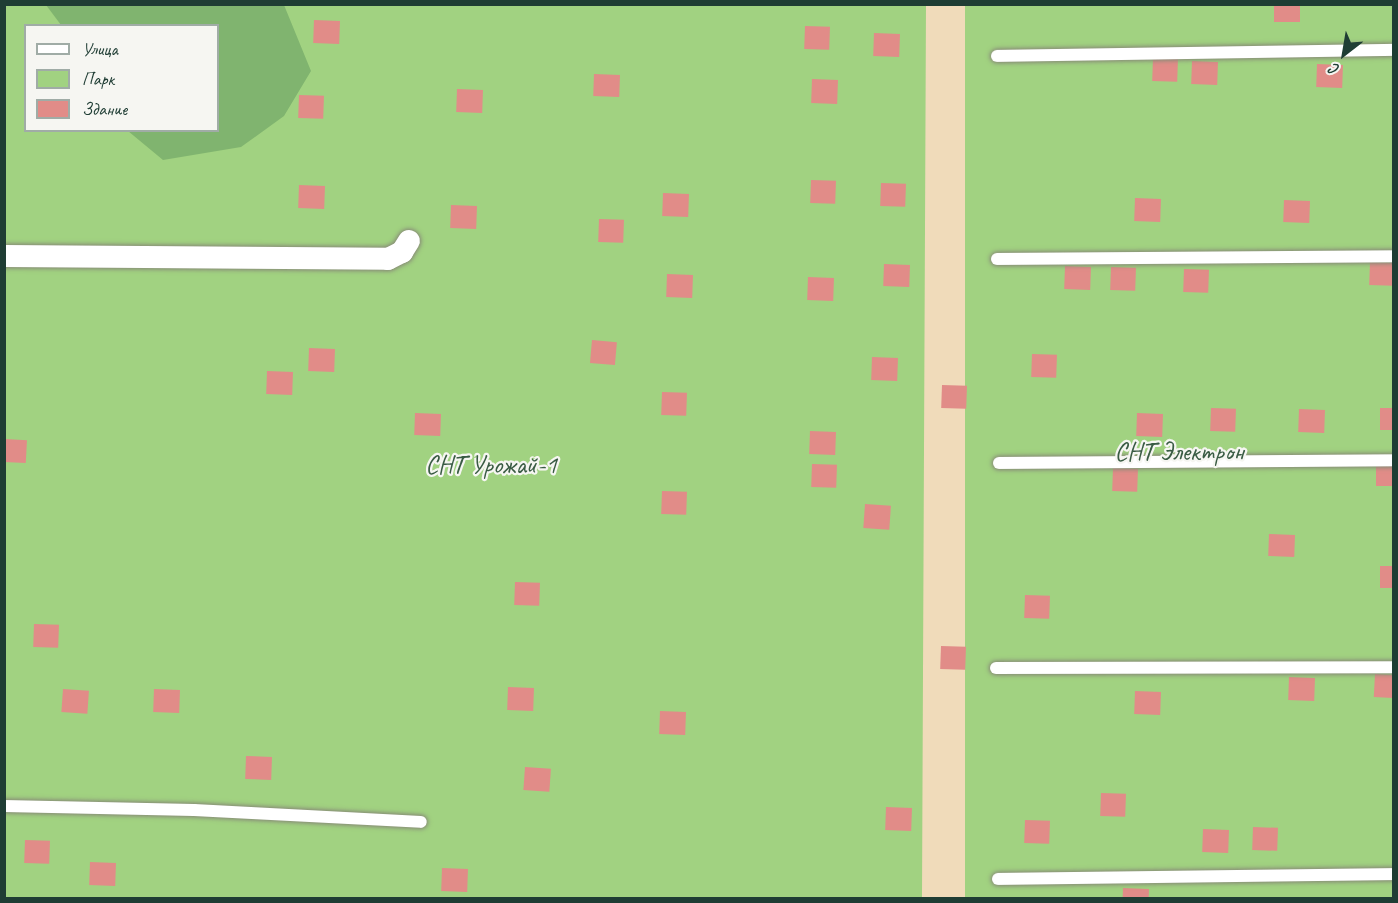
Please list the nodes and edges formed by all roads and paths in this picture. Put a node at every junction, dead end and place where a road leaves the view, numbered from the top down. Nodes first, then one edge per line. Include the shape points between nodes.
1 (1394, 50) edge
2 (997, 56) dead end
3 (409, 241) dead end
4 (4, 256) edge
5 (1394, 256) edge
6 (997, 259) dead end
7 (1394, 460) edge
8 (999, 463) dead end
9 (1394, 667) edge
10 (996, 668) dead end
11 (4, 806) edge
12 (422, 822) dead end
13 (1394, 874) edge
14 (999, 879) dead end

1 - 2 lane
3 - 4 street via 402,252 388,259
5 - 6 lane
7 - 8 lane
9 - 10 lane
11 - 12 lane via 194,810
13 - 14 lane

